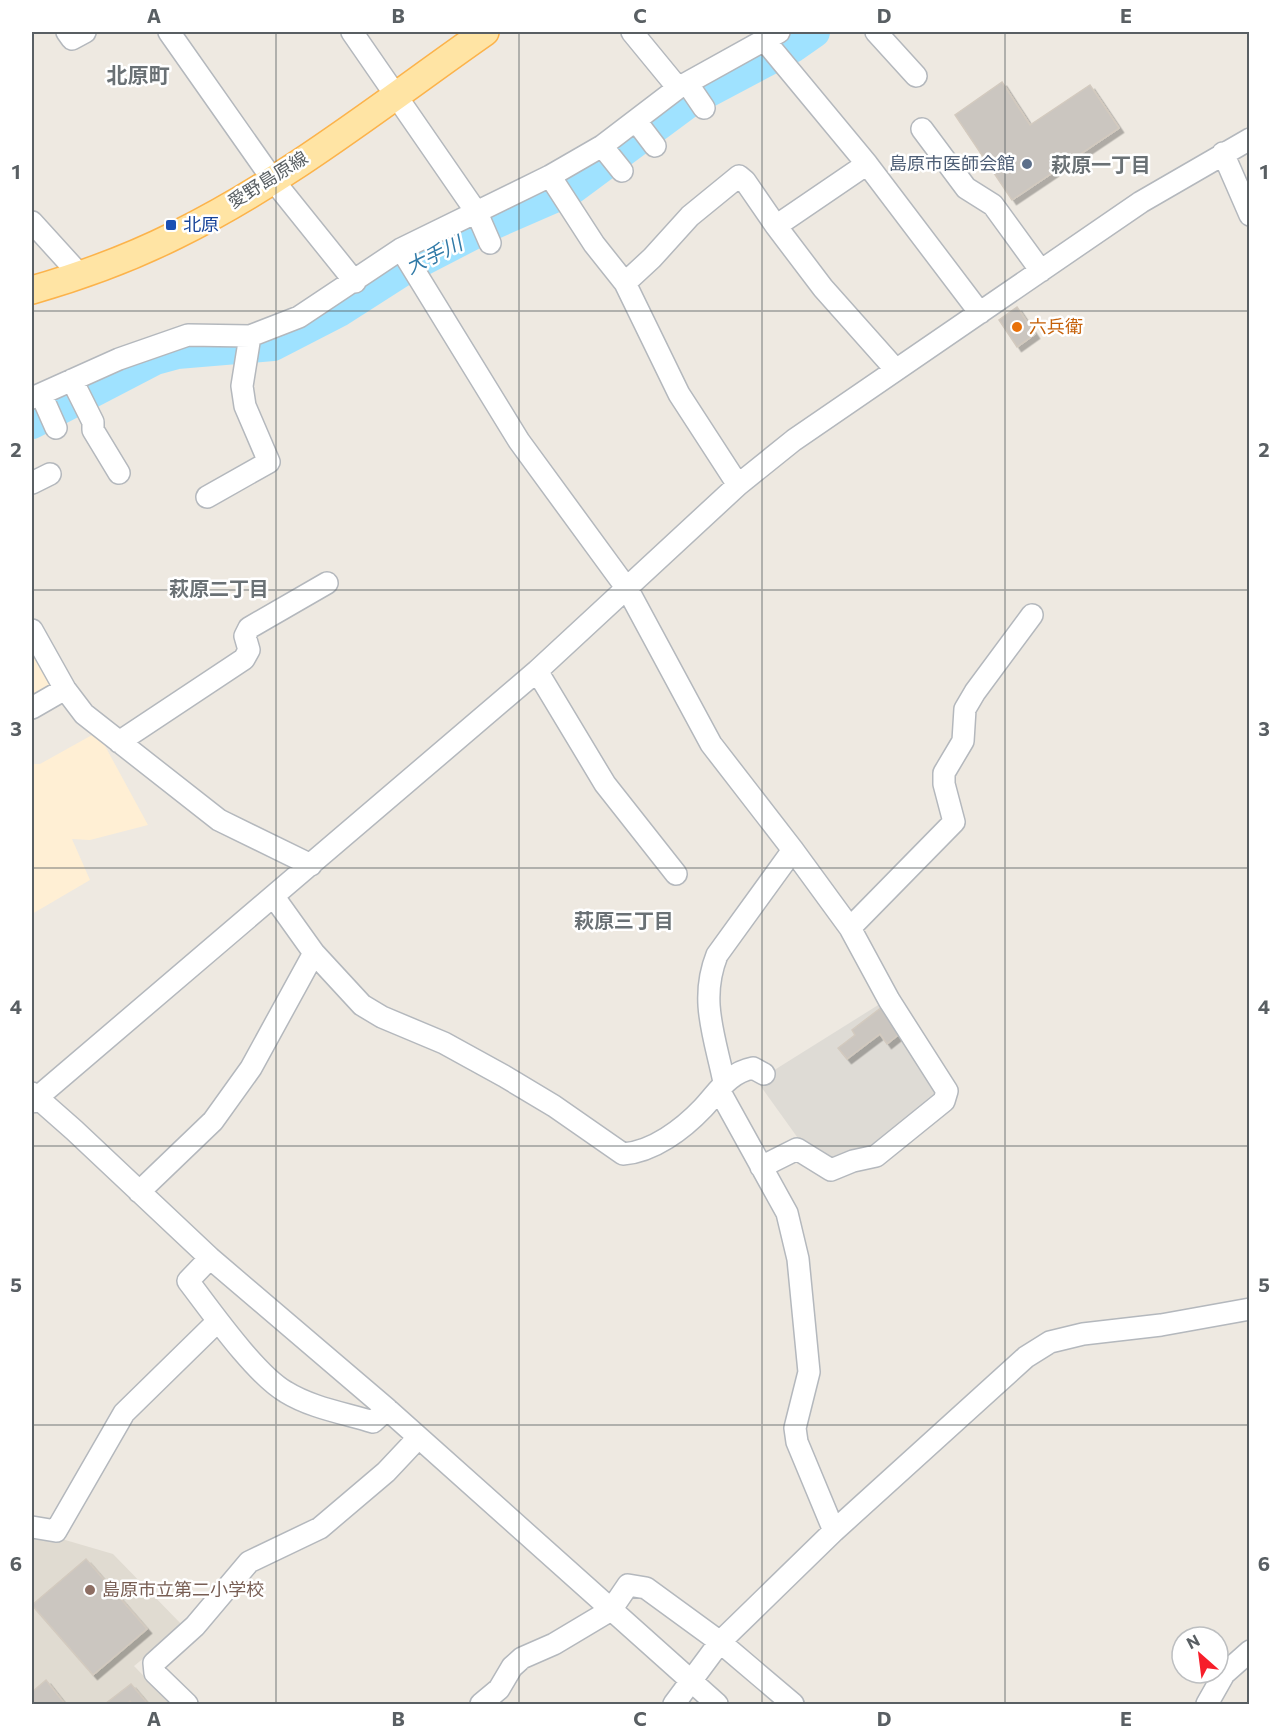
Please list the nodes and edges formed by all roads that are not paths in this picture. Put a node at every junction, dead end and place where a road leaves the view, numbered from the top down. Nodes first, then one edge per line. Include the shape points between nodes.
1 (67, 32) edge
2 (85, 32) edge
3 (169, 32) edge
4 (352, 32) edge
5 (485, 32) edge
6 (632, 32) edge
7 (876, 32) edge
8 (771, 40) edge
9 (916, 76) dead end
10 (684, 85) junction
11 (395, 94) junction
12 (703, 106) dead end
13 (638, 123) junction
14 (922, 129) dead end
15 (1250, 139) edge
16 (654, 144) dead end
17 (603, 148) junction
18 (1223, 153) junction
19 (867, 164) junction
20 (620, 170) dead end
21 (551, 179) junction
22 (273, 180) junction
23 (1250, 215) edge
24 (478, 216) junction
25 (32, 222) edge
26 (776, 226) junction
27 (489, 241) dead end
28 (402, 252) junction
29 (1041, 271) junction
30 (81, 276) junction
31 (355, 282) junction
32 (625, 283) junction
33 (32, 290) edge
34 (980, 313) junction
35 (250, 338) junction
36 (896, 370) junction
37 (74, 384) junction
38 (39, 398) edge
39 (55, 426) dead end
40 (119, 473) dead end
41 (738, 485) junction
42 (207, 497) dead end
43 (327, 583) dead end
44 (628, 590) junction
45 (1032, 615) dead end
46 (32, 630) edge
47 (537, 671) junction
48 (65, 689) junction
49 (32, 708) edge
50 (119, 742) junction
51 (793, 850) junction
52 (311, 865) junction
53 (676, 874) dead end
54 (274, 897) junction
55 (850, 928) junction
56 (314, 952) junction
57 (764, 1074) dead end
58 (721, 1086) junction
59 (33, 1098) edge
60 (761, 1167) junction
61 (139, 1192) junction
62 (210, 1258) junction
63 (1250, 1309) edge
64 (218, 1321) junction
65 (387, 1409) junction
66 (418, 1437) junction
67 (32, 1527) edge
68 (834, 1531) junction
69 (611, 1610) junction
70 (720, 1642) junction
71 (1250, 1651) edge
72 (691, 1681) junction
73 (187, 1704) edge
74 (481, 1704) edge
75 (674, 1704) edge
76 (717, 1704) edge
77 (794, 1704) edge
78 (1207, 1704) edge

1 - 2 street via 72,39
3 - 22 street
4 - 11 street
5 - 11 main road, 愛野島原線
6 - 10 street
7 - 9 street
8 - 10 street
8 - 19 street via 783,64
10 - 12 street
10 - 13 street
11 - 22 main road, 愛野島原線
11 - 24 street
13 - 16 street
13 - 17 street
14 - 29 street via 966,188 993,205
15 - 18 street
17 - 20 street
17 - 21 street
18 - 23 street
18 - 29 street via 1141,202
19 - 26 street
19 - 34 street
21 - 24 street
21 - 32 street
22 - 30 main road, 愛野島原線 via 176,235
22 - 31 street
24 - 27 street
24 - 28 street
25 - 30 street
26 - 32 street via 739,176 690,216
26 - 36 street via 823,288
28 - 31 street
28 - 44 street via 519,441
29 - 34 street
30 - 33 main road, 愛野島原線
31 - 35 street via 299,317
32 - 41 street via 679,394
34 - 36 street
35 - 37 street via 188,335 119,359
35 - 42 street via 242,387 245,406 269,462
36 - 41 street via 794,440
37 - 38 street
37 - 40 street via 93,422 93,430
38 - 39 street
41 - 44 street
43 - 50 street via 249,628 245,636 249,650 244,659
44 - 47 street
44 - 51 street via 711,744
45 - 55 street via 965,709 963,741 944,773 954,822
46 - 48 street
47 - 52 street
47 - 53 street via 604,784
48 - 49 street
48 - 50 street via 84,714
50 - 52 street via 219,820
51 - 55 street
51 - 58 street via 717,955 711,971 708,1004
52 - 54 street
54 - 56 street
54 - 59 street
55 - 60 street via 947,1095 872,1158 831,1170 797,1149
56 - 58 street via 362,1005 444,1042 554,1106 623,1154 662,1141 701,1110
56 - 61 street via 252,1068 213,1121
57 - 58 street via 753,1068 744,1070
58 - 60 street
59 - 61 street via 74,1130
60 - 68 street via 787,1213 798,1259 809,1372 795,1428 797,1442
61 - 62 street
62 - 64 street via 188,1281
62 - 65 street
63 - 68 street via 1050,1342 982,1394
64 - 65 street via 288,1394 373,1422
64 - 67 street via 124,1413 56,1531
65 - 66 street
66 - 69 street
66 - 73 street via 391,1468 320,1527 249,1562 195,1626 154,1663 155,1673
68 - 70 street
69 - 70 street via 628,1585 646,1588
69 - 72 street
69 - 74 street via 522,1658 499,1689
70 - 72 street
70 - 77 street
71 - 78 street via 1224,1674
72 - 75 street
72 - 76 street

